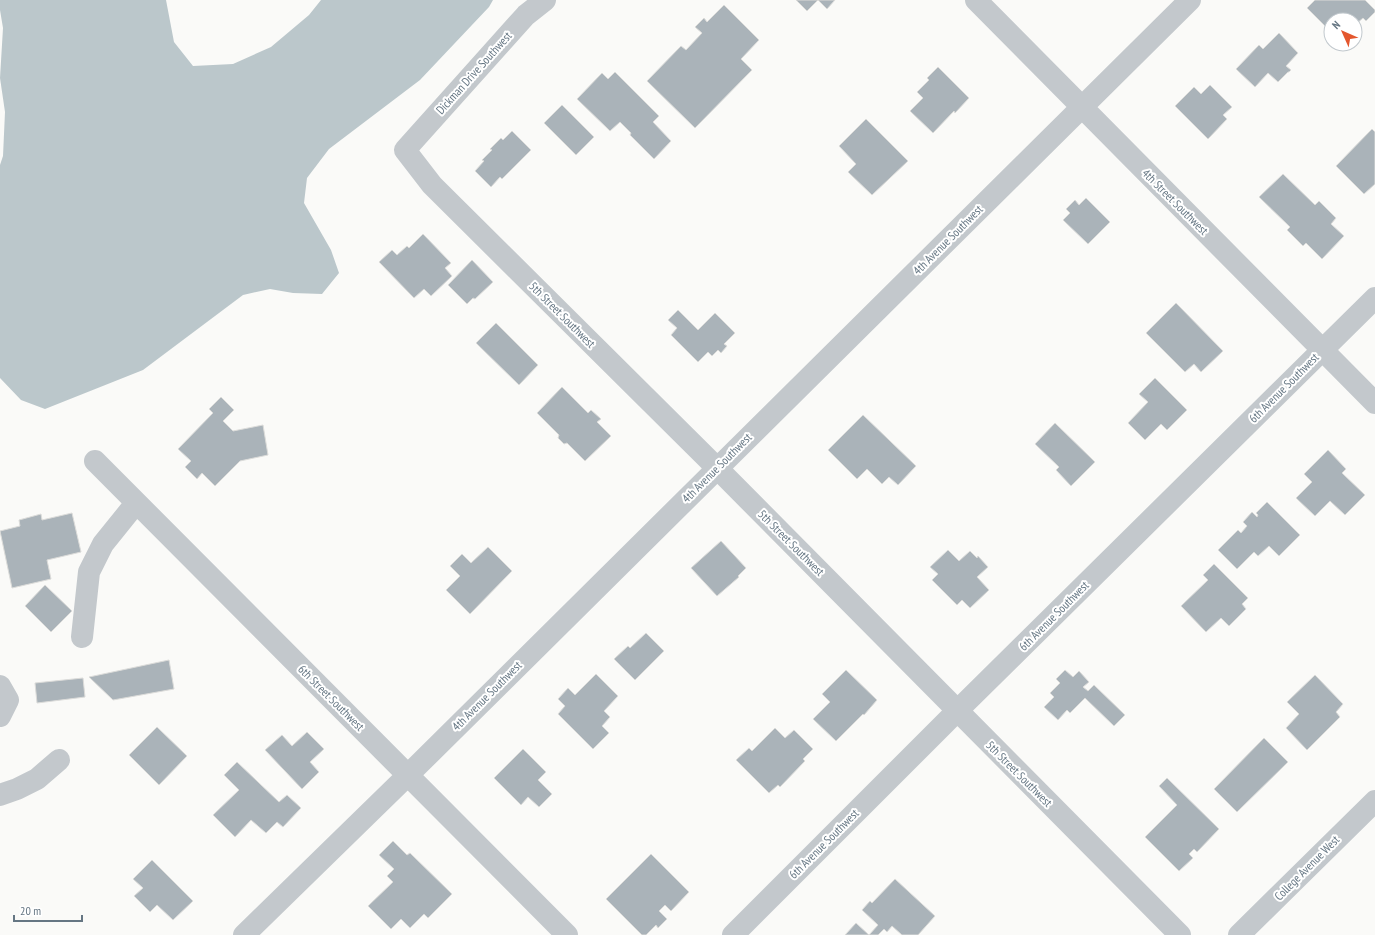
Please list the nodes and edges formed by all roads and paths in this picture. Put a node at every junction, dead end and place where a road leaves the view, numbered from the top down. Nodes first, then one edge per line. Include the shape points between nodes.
1 (545, 0) edge
2 (976, 0) edge
3 (1190, 0) edge
4 (1082, 108) junction
5 (405, 150) joint
6 (1375, 298) edge
7 (1322, 350) junction
8 (1375, 403) edge
9 (95, 461) dead end
10 (717, 468) junction
11 (136, 503) junction
12 (82, 637) dead end
13 (0, 686) edge
14 (957, 711) junction
15 (0, 716) edge
16 (59, 760) dead end
17 (408, 775) junction
18 (0, 795) edge
19 (1375, 801) edge
20 (244, 935) edge
21 (567, 935) edge
22 (734, 935) edge
23 (1180, 935) edge
24 (1239, 935) edge

1 - 5 street, Dickman Drive Southwest via 526,15
2 - 4 street, 4th Street Southwest
3 - 4 street, 4th Avenue Southwest
4 - 7 street, 4th Street Southwest
4 - 10 street, 4th Avenue Southwest
5 - 10 street, 5th Street Southwest via 432,185
6 - 7 street, 6th Avenue Southwest
7 - 8 street, 4th Street Southwest
7 - 14 street, 6th Avenue Southwest
9 - 11 street, 6th Street Southwest
10 - 14 street, 5th Street Southwest
10 - 17 street, 4th Avenue Southwest
11 - 12 street via 103,544 89,572
11 - 17 street, 6th Street Southwest
13 - 15 street via 8,700
14 - 22 street, 6th Avenue Southwest
14 - 23 street, 5th Street Southwest
16 - 18 street via 37,779
17 - 20 street, 4th Avenue Southwest
17 - 21 street, 6th Street Southwest
19 - 24 street, College Avenue West

